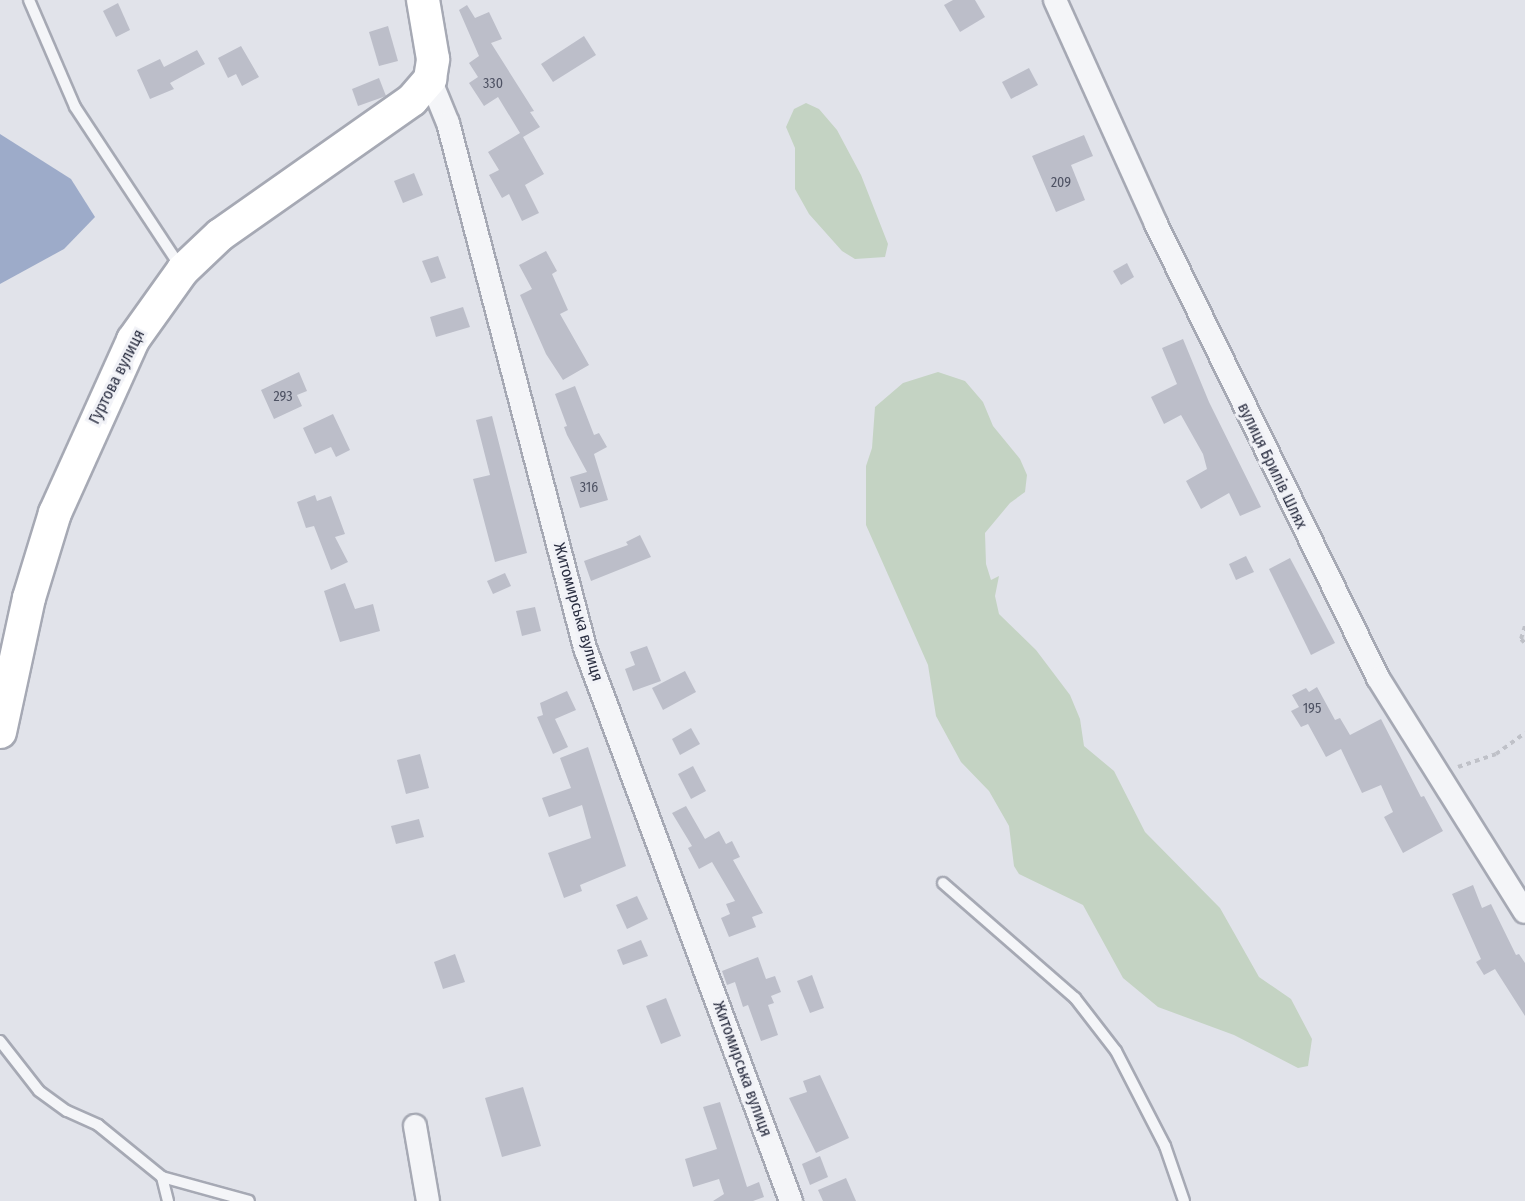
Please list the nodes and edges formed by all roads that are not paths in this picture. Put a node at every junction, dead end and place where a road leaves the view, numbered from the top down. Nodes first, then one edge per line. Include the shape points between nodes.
1 (29, 0) edge
2 (423, 0) edge
3 (1055, 0) edge
4 (430, 79) junction
5 (183, 270) junction
6 (0, 732) edge
7 (944, 883) dead end
8 (1525, 912) edge
9 (0, 1041) edge
10 (415, 1126) dead end
11 (162, 1177) junction
12 (168, 1201) edge
13 (249, 1201) edge
14 (428, 1201) edge
15 (791, 1201) edge
16 (1184, 1201) edge

1 - 5 lane via 75,107 147,222
2 - 4 street via 433,59
3 - 8 street, вулиця Брилів Шлях via 1268,460 1378,678
4 - 5 street, Гуртова вулиця via 389,119 220,235
4 - 15 street, Житомирська вулиця via 448,123 585,648
5 - 6 street, Гуртова вулиця via 133,340 55,513 29,598
7 - 16 lane via 1075,998 1116,1052 1165,1146
9 - 11 lane via 39,1091 67,1112 98,1125
10 - 14 street
11 - 12 lane
11 - 13 lane

